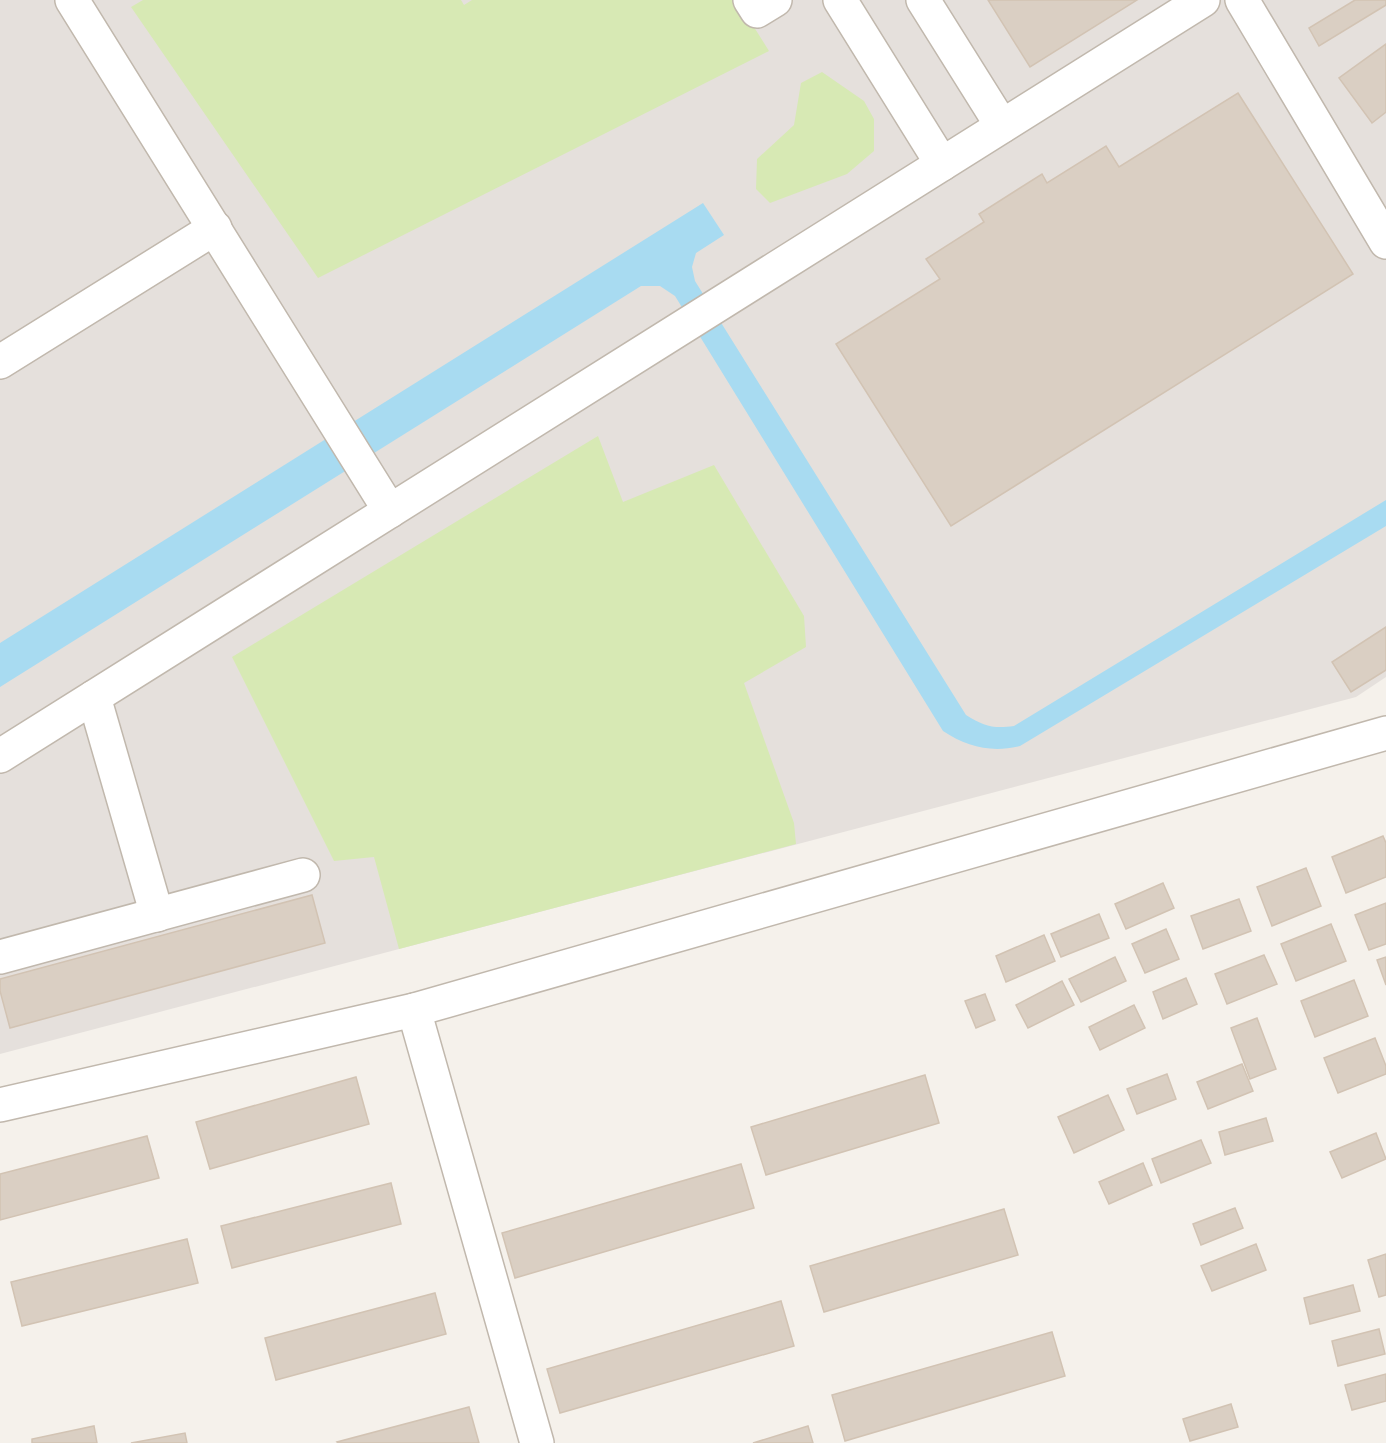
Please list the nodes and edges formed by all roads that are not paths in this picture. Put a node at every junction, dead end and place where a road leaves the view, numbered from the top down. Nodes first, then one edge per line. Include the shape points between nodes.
1 (72, 0) edge
2 (750, 0) edge
3 (775, 0) edge
4 (840, 0) edge
5 (923, 0) edge
6 (1203, 0) edge
7 (1242, 0) edge
8 (1002, 126) junction
9 (942, 164) junction
10 (215, 228) junction
11 (1386, 242) edge
12 (0, 362) edge
13 (384, 501) junction
14 (94, 697) junction
15 (1386, 733) edge
16 (0, 756) edge
17 (303, 875) dead end
18 (157, 915) junction
19 (0, 957) edge
20 (414, 1010) junction
21 (0, 1105) edge
22 (537, 1443) edge

1 - 10 street
2 - 3 street via 757,11
4 - 9 street
5 - 8 street
6 - 8 street
7 - 11 street
8 - 9 street
9 - 13 street via 684,326
10 - 12 street
10 - 13 street
13 - 14 street
14 - 16 street
14 - 18 street
15 - 20 street
17 - 18 street
18 - 19 street
20 - 21 street
20 - 22 street

